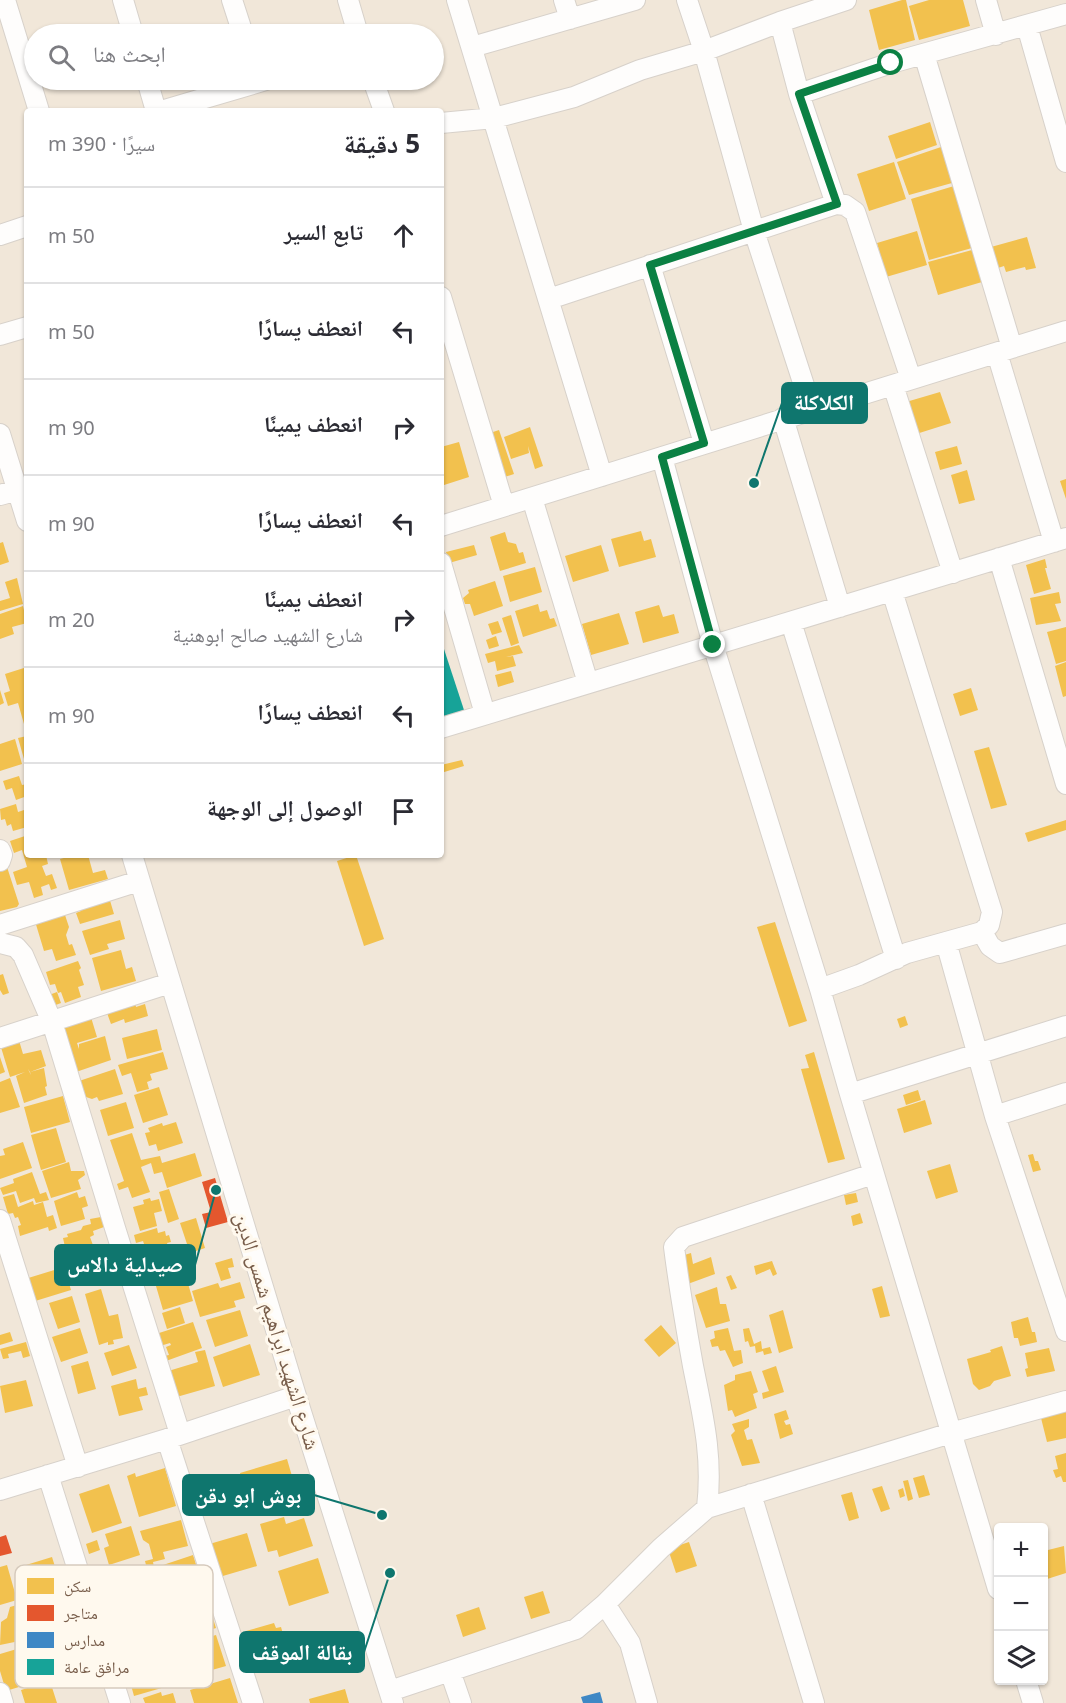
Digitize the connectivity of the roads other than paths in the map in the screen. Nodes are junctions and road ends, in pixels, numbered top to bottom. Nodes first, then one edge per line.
1 (5, 0) edge
2 (123, 0) edge
3 (232, 0) edge
4 (348, 0) edge
5 (458, 0) edge
6 (564, 0) edge
7 (635, 0) edge
8 (687, 0) edge
9 (846, 0) edge
10 (986, 0) edge
11 (1066, 14) edge
12 (570, 19) junction
13 (780, 22) junction
14 (130, 24) edge
15 (240, 24) edge
16 (355, 24) edge
17 (1027, 26) junction
18 (996, 35) junction
19 (472, 46) junction
20 (704, 51) junction
21 (924, 54) junction
22 (24, 62) edge
23 (33, 90) edge
24 (150, 90) edge
25 (228, 90) edge
26 (377, 90) edge
27 (799, 94) junction
28 (38, 108) edge
29 (155, 108) edge
30 (171, 108) edge
31 (383, 108) edge
32 (494, 118) junction
33 (444, 123) edge
34 (1066, 162) edge
35 (837, 204) junction
36 (24, 227) edge
37 (754, 231) junction
38 (0, 235) edge
39 (650, 265) junction
40 (549, 299) junction
41 (444, 307) edge
42 (24, 328) edge
43 (1066, 331) edge
44 (0, 335) edge
45 (1005, 351) junction
46 (902, 382) junction
47 (812, 410) junction
48 (783, 418) junction
49 (0, 434) edge
50 (704, 443) junction
51 (662, 457) junction
52 (602, 476) junction
53 (9, 493) edge
54 (532, 498) junction
55 (504, 506) junction
56 (24, 516) edge
57 (444, 525) edge
58 (1060, 540) edge
59 (999, 558) junction
60 (444, 573) edge
61 (952, 573) junction
62 (892, 591) junction
63 (840, 607) junction
64 (790, 622) junction
65 (713, 645) junction
66 (588, 683) junction
67 (485, 714) junction
68 (444, 727) edge
69 (1066, 784) edge
70 (0, 850) edge
71 (133, 858) edge
72 (0, 861) edge
73 (139, 881) junction
74 (0, 925) edge
75 (982, 932) junction
76 (1066, 934) edge
77 (946, 942) junction
78 (0, 943) edge
79 (896, 959) junction
80 (170, 983) junction
81 (820, 989) junction
82 (52, 1022) junction
83 (1066, 1026) edge
84 (0, 1038) edge
85 (976, 1054) junction
86 (1066, 1093) edge
87 (850, 1094) junction
88 (995, 1116) junction
89 (873, 1174) junction
90 (0, 1220) edge
91 (1066, 1331) edge
92 (296, 1396) junction
93 (1066, 1401) edge
94 (951, 1433) junction
95 (174, 1437) junction
96 (78, 1467) junction
97 (48, 1475) junction
98 (0, 1490) edge
99 (751, 1494) junction
100 (707, 1508) junction
101 (76, 1565) edge
102 (212, 1565) edge
103 (213, 1568) edge
104 (995, 1577) edge
105 (605, 1604) junction
106 (450, 1671) junction
107 (1028, 1685) edge
108 (115, 1688) edge
109 (0, 1694) edge
110 (391, 1697) edge
111 (3, 1703) edge
112 (120, 1703) edge
113 (253, 1703) edge
114 (461, 1703) edge
115 (647, 1703) edge
116 (814, 1703) edge
117 (1033, 1703) edge

1 - 22 street
2 - 14 street
3 - 15 street
4 - 16 street
5 - 19 street
6 - 12 street
7 - 12 street
8 - 20 street
9 - 13 street
10 - 18 street
11 - 17 street
12 - 19 street
13 - 20 street
13 - 27 street
17 - 18 street
17 - 34 street
18 - 21 street
19 - 32 street
20 - 32 street
20 - 37 street
21 - 27 street
21 - 45 street
23 - 28 street
24 - 29 street
25 - 30 street
26 - 31 street
27 - 35 street
32 - 33 street
32 - 40 street
35 - 37 street
35 - 46 street
36 - 38 street
37 - 39 street
37 - 47 street
39 - 40 street
39 - 50 street
40 - 52 street
41 - 55 street
42 - 44 street
43 - 45 street
45 - 46 street
45 - 58 street
46 - 47 street
46 - 61 street
47 - 48 street
48 - 50 street
48 - 63 street
49 - 53 street
50 - 51 street
51 - 52 street
51 - 65 street
52 - 54 street
53 - 56 street
54 - 55 street
54 - 66 street
55 - 57 street
58 - 59 street
59 - 61 street
59 - 69 street
60 - 67 street
61 - 62 street
62 - 63 street
62 - 75 street
63 - 64 street
64 - 65 street
64 - 79 street
65 - 66 street
65 - 81 street
66 - 67 street
67 - 68 street
70 - 72 street
71 - 73 street, شارع الشهيد ابراهيم شمس الدين
73 - 74 street
73 - 80 street, شارع الشهيد ابراهيم شمس الدين
75 - 76 street
75 - 77 street
77 - 79 street
77 - 85 street
78 - 82 street
79 - 81 street
80 - 82 street
80 - 92 street, شارع الشهيد ابراهيم شمس الدين
81 - 87 street
82 - 84 street
82 - 95 street
83 - 85 street
85 - 87 street
85 - 88 street
86 - 88 street
87 - 89 street
88 - 91 street
89 - 94 street
89 - 100 street
90 - 96 street
92 - 95 street
92 - 110 street, شارع الشهيد ابراهيم شمس الدين
93 - 94 street
94 - 99 street
94 - 104 street
95 - 96 street
95 - 102 street
96 - 97 street
97 - 98 street
97 - 101 street
99 - 100 street
99 - 116 street
100 - 105 street
103 - 113 street
105 - 106 street
105 - 115 street
106 - 110 street
106 - 114 street
107 - 117 street
108 - 112 street
109 - 111 street

